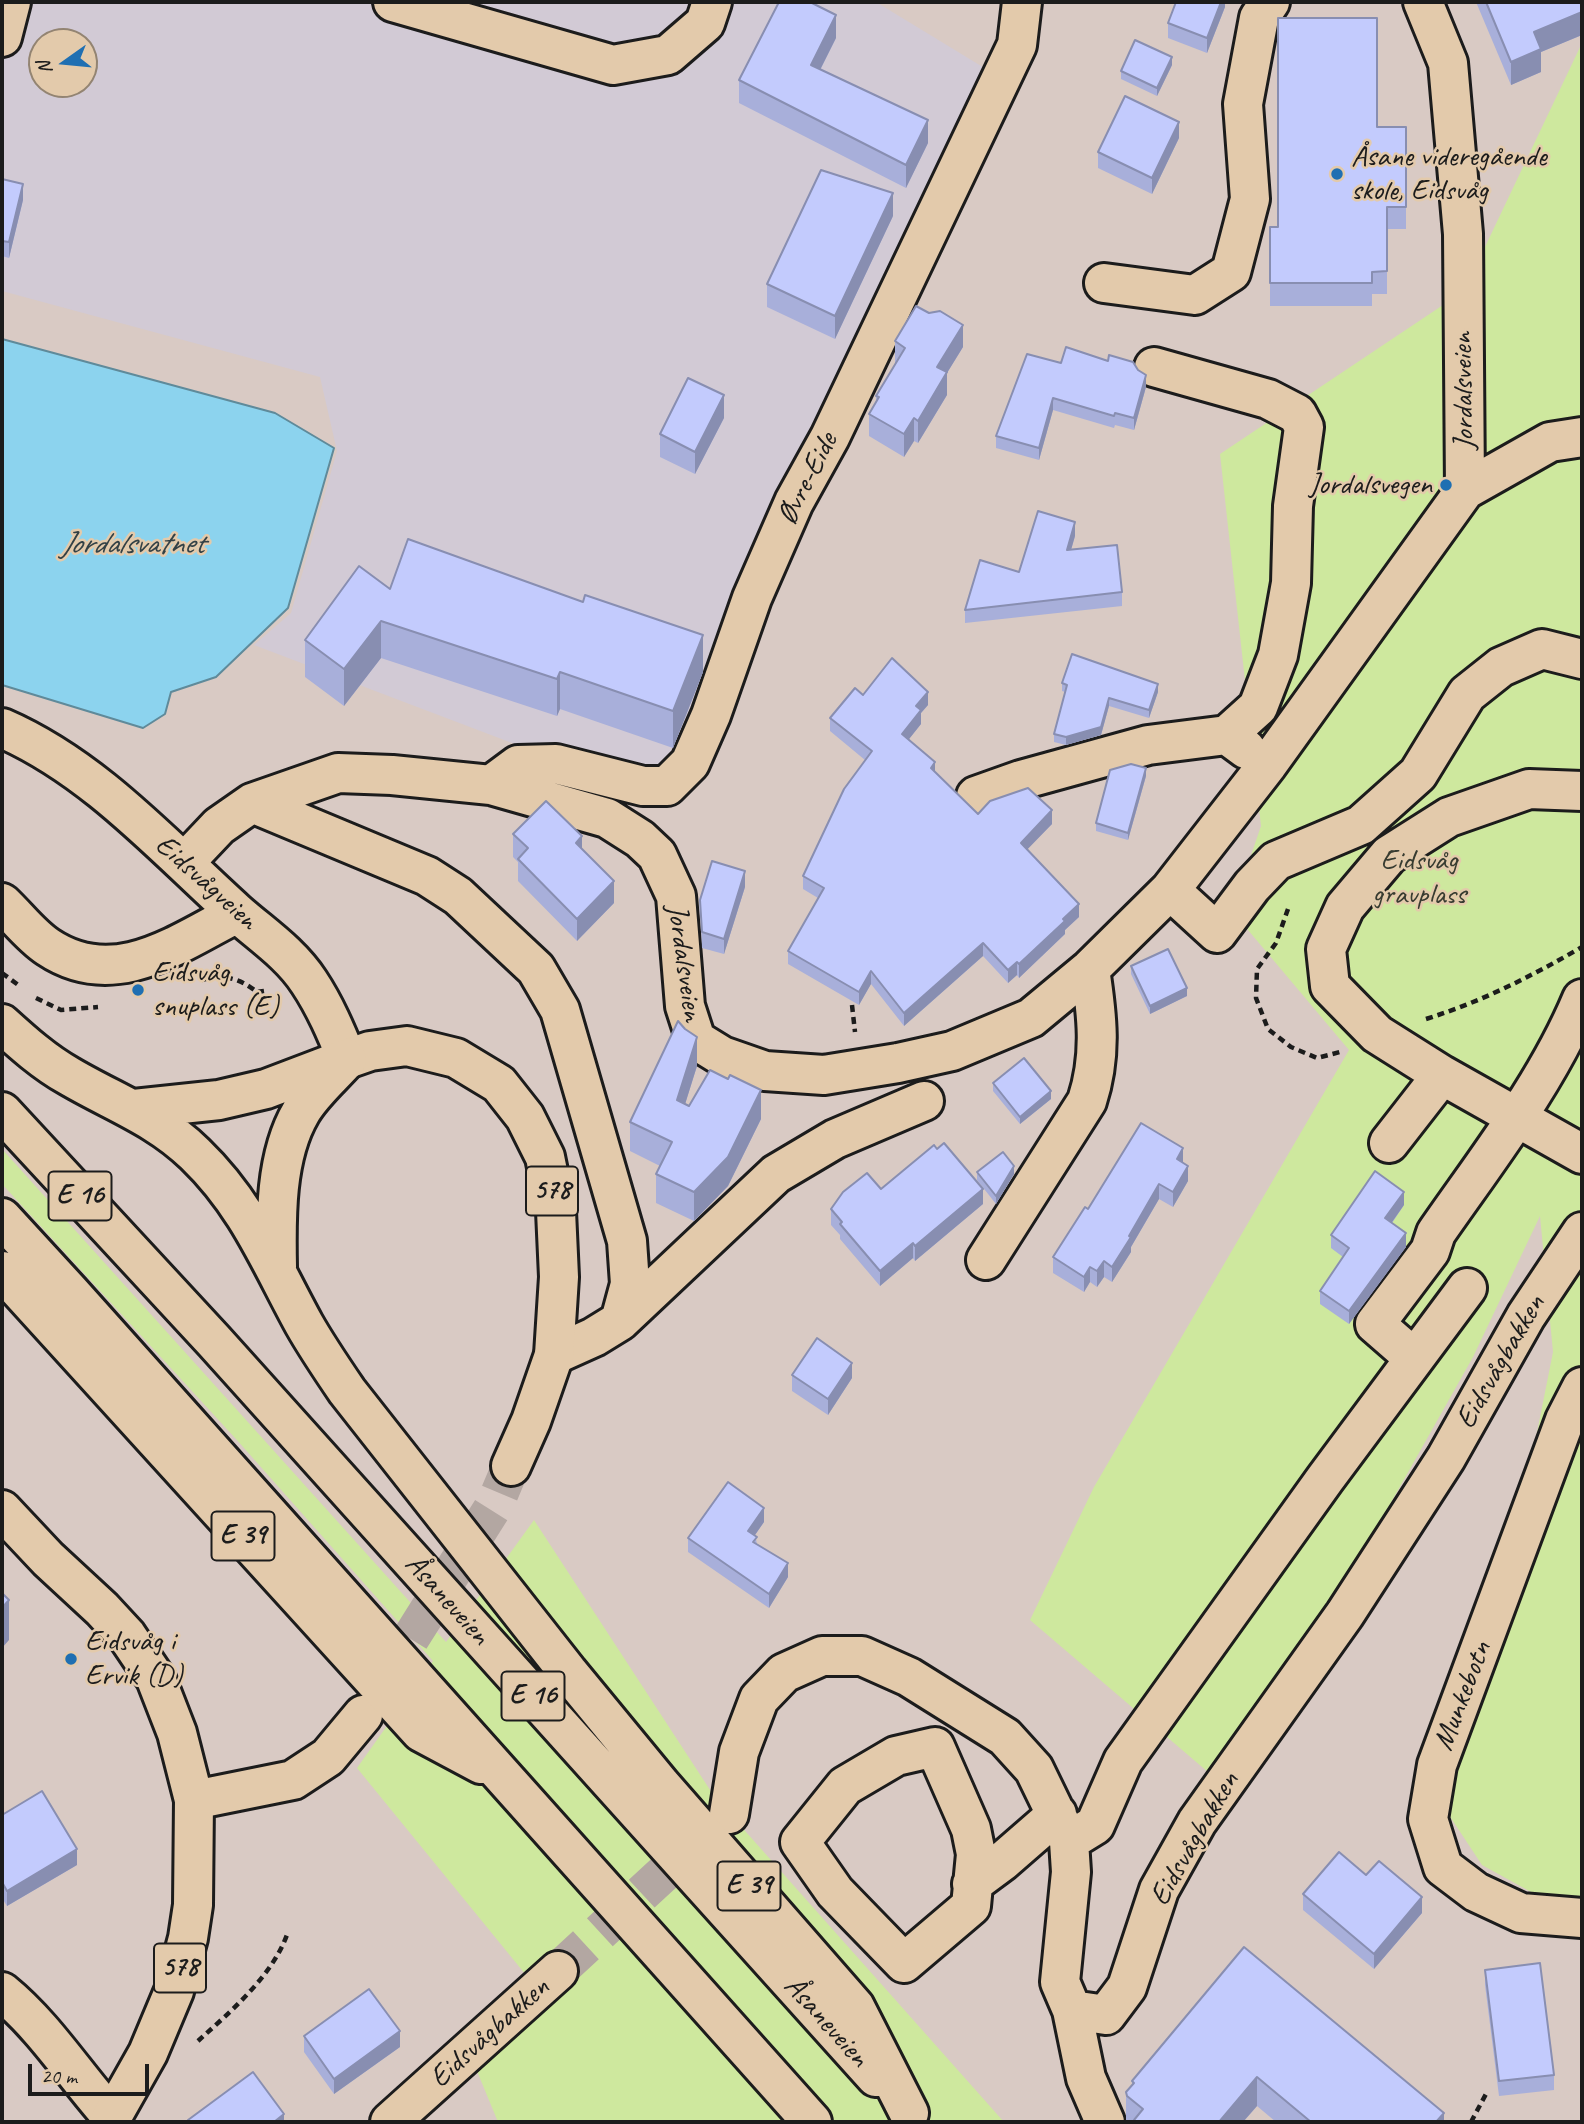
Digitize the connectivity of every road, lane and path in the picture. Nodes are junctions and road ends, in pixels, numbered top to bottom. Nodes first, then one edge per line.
1 (11, 2) edge
2 (393, 2) edge
3 (712, 2) edge
4 (1022, 2) edge
5 (1270, 2) edge
6 (1401, 2) edge
7 (1429, 15) edge
8 (2, 37) edge
9 (1104, 283) dead end
10 (1154, 367) dead end
11 (1582, 437) edge
12 (1465, 490) junction
13 (1582, 659) edge
14 (2, 728) edge
15 (1227, 735) junction
16 (1268, 764) junction
17 (491, 785) junction
18 (1582, 791) edge
19 (976, 796) dead end
20 (252, 803) junction
21 (184, 863) junction
22 (1170, 890) junction
23 (2, 903) edge
24 (237, 913) junction
25 (1582, 947) edge
26 (1090, 969) junction
27 (1582, 999) edge
28 (2, 1024) edge
29 (1377, 1034) junction
30 (347, 1059) junction
31 (1442, 1075) junction
32 (924, 1101) dead end
33 (134, 1110) junction
34 (2, 1112) edge
35 (1516, 1117) junction
36 (1389, 1143) dead end
37 (1582, 1154) edge
38 (2, 1218) edge
39 (1582, 1232) edge
40 (986, 1260) dead end
41 (2, 1271) edge
42 (277, 1271) junction
43 (1467, 1288) dead end
44 (620, 1321) junction
45 (554, 1355) junction
46 (1414, 1358) junction
47 (1582, 1387) edge
48 (511, 1466) tunnel mouth
49 (2, 1510) edge
50 (363, 1715) tunnel mouth
51 (504, 1776) junction
52 (194, 1800) junction
53 (729, 1814) tunnel mouth
54 (1063, 1828) junction
55 (972, 1884) junction
56 (1582, 1918) edge
57 (288, 1932) dead end
58 (558, 1971) tunnel mouth
59 (2, 1992) edge
60 (1072, 2010) junction
61 (193, 2046) dead end
62 (1486, 2094) dead end
63 (913, 2118) edge
64 (110, 2120) edge
65 (390, 2122) edge
66 (812, 2122) edge
67 (1105, 2122) edge
68 (1471, 2122) edge

1 - 8 main road
2 - 3 main road
4 - 17 main road, Øvre-Eide
5 - 9 main road
6 - 7 main road
7 - 12 main road, Jordalsveien
10 - 15 main road
11 - 12 main road
12 - 16 main road, Jordalsveien
13 - 22 main road
14 - 21 main road, Eidsvågveien
15 - 16 main road
15 - 19 main road
16 - 22 main road, Jordalsveien
17 - 20 main road, Jordalsveien
17 - 26 main road, Jordalsveien
18 - 29 main road
20 - 21 main road, Jordalsveien
20 - 44 main road
21 - 24 main road, Eidsvågveien
22 - 26 main road, Jordalsveien
23 - 24 main road
24 - 30 main road, Eidsvågveien
25 - 29 path
26 - 40 main road
27 - 35 main road
28 - 33 main road
29 - 31 main road
30 - 33 main road
30 - 42 main road, E 39
30 - 45 main road, 578
31 - 35 main road
31 - 36 main road
32 - 44 main road
33 - 42 main road
34 - 63 main road, Åsaneveien / E 16
35 - 37 main road
35 - 46 main road
38 - 51 main road, E 16
39 - 60 main road, Eidsvågbakken
41 - 51 main road, E 39
42 - 63 main road, E 39
43 - 46 main road
44 - 45 main road
45 - 48 main road, 578
46 - 54 main road
47 - 56 main road, Munkebotn
49 - 52 main road, 578
50 - 52 main road
51 - 66 main road, E 16
52 - 64 main road, 578
53 - 54 main road
54 - 55 main road
54 - 60 main road
55 - 55 main road
57 - 61 path
58 - 65 main road, Eidsvågbakken
59 - 64 main road
60 - 67 main road
62 - 68 path

